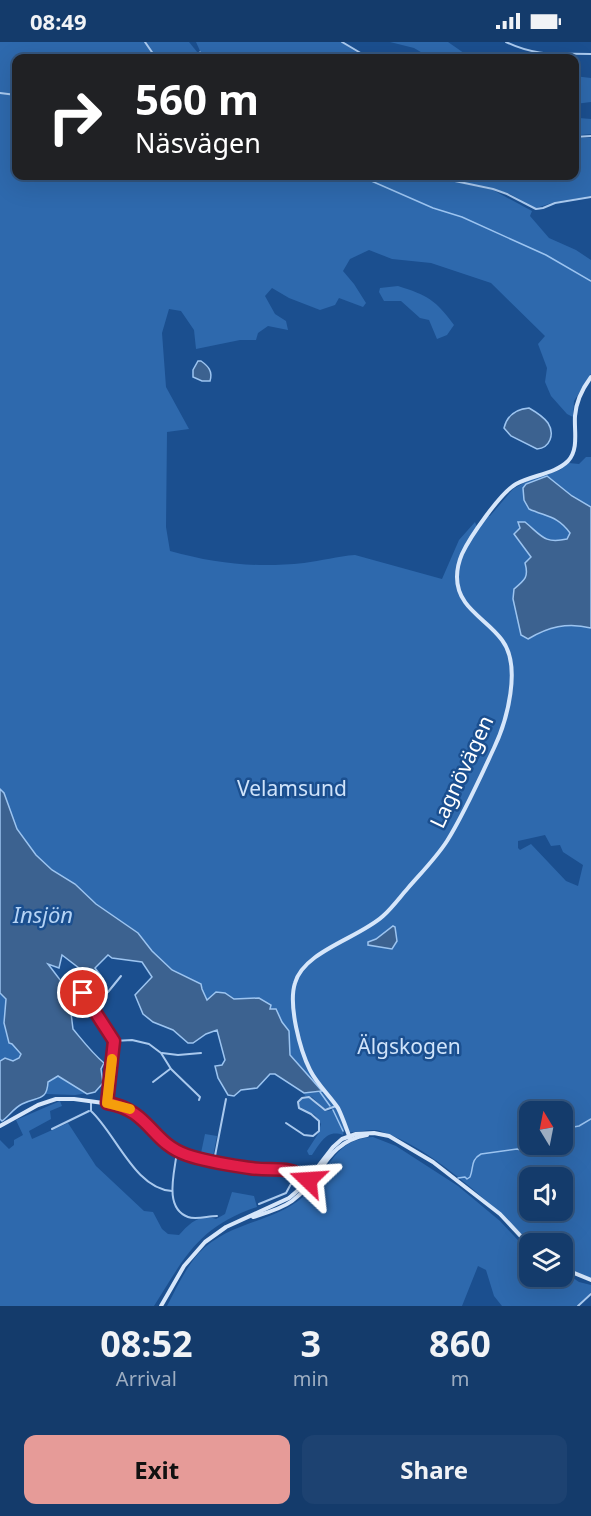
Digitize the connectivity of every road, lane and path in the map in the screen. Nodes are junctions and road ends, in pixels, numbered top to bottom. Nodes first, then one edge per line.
1 (342, 42) edge
2 (506, 42) edge
3 (362, 54) edge
4 (542, 54) edge
5 (450, 180) edge
6 (591, 197) edge
7 (591, 378) edge
8 (121, 976) dead end
9 (75, 982) dead end
10 (91, 1005) junction
11 (114, 1041) junction
12 (161, 1053) junction
13 (201, 1053) dead end
14 (171, 1069) junction
15 (153, 1082) dead end
16 (226, 1099) dead end
17 (199, 1100) dead end
18 (92, 1101) junction
19 (107, 1103) junction
20 (333, 1108) junction
21 (90, 1111) junction
22 (286, 1123) dead end
23 (0, 1126) edge
24 (52, 1129) dead end
25 (350, 1137) junction
26 (177, 1151) junction
27 (214, 1161) junction
28 (292, 1170) junction
29 (309, 1181) junction
30 (172, 1191) junction
31 (260, 1204) dead end
32 (217, 1216) dead end
33 (519, 1234) edge
34 (573, 1273) edge
35 (591, 1280) edge
36 (591, 1294) edge
37 (161, 1306) edge
38 (578, 1306) edge

1 - 3 street
2 - 4 street
5 - 6 street
7 - 20 street, Lagnövägen
8 - 10 street
9 - 10 street
10 - 11 street
11 - 12 street
11 - 19 street
12 - 13 street
12 - 14 street
14 - 15 street
14 - 17 street
16 - 27 street
18 - 19 street
18 - 21 street
18 - 23 street
19 - 26 street
20 - 22 street
20 - 25 street, Lagnövägen
21 - 24 street
21 - 30 street
25 - 29 street
25 - 33 street
26 - 27 street
26 - 30 street
27 - 28 street
28 - 29 street
28 - 31 street
29 - 37 street
30 - 32 street
34 - 35 street
36 - 38 street

